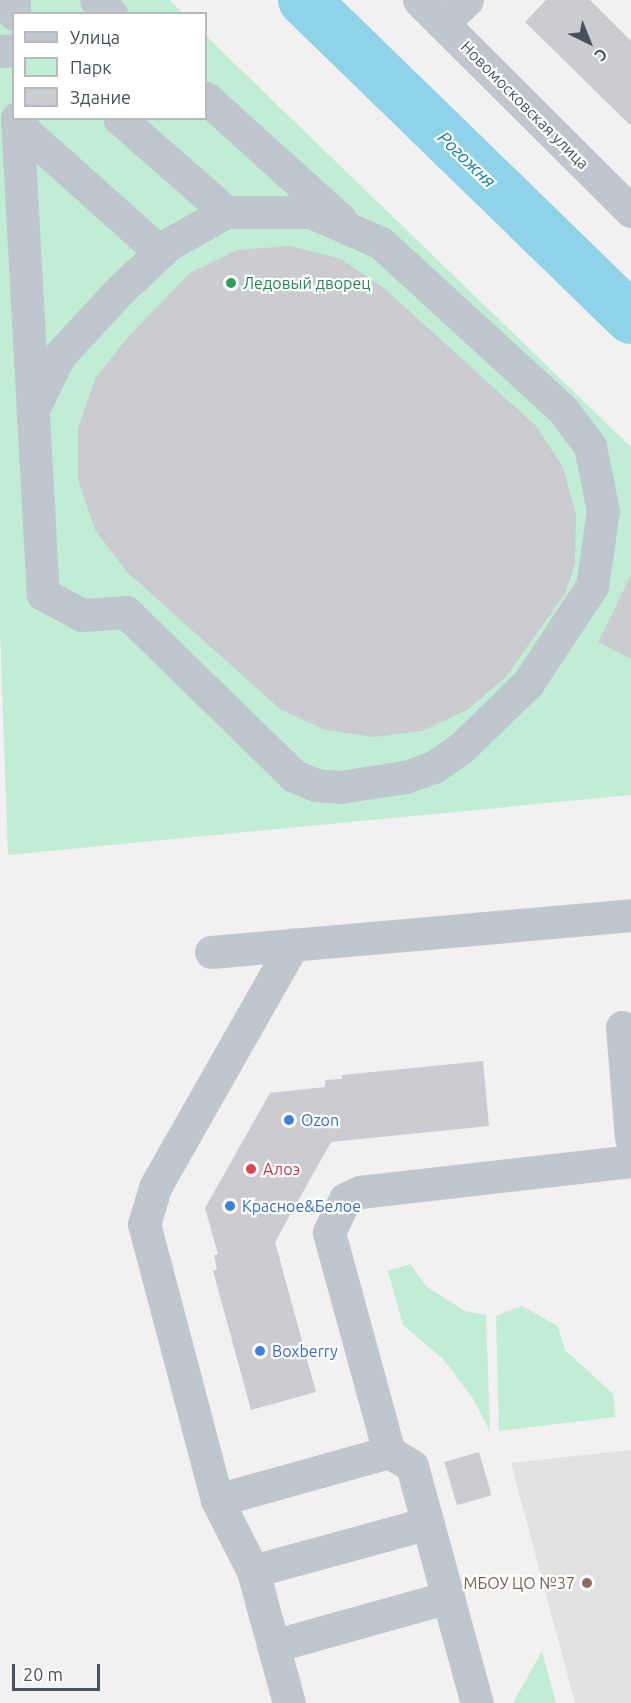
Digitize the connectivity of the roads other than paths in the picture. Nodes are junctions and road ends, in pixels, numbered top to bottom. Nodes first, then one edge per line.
1 (96, 0) edge
2 (418, 0) edge
3 (467, 0) edge
4 (109, 12) edge
5 (442, 23) junction
6 (207, 99) edge
7 (121, 120) edge
8 (18, 122) edge
9 (631, 211) edge
10 (226, 212) junction
11 (346, 225) junction
12 (160, 252) junction
13 (33, 409) junction
14 (631, 915) edge
15 (293, 944) junction
16 (211, 952) dead end
17 (622, 1027) dead end
18 (631, 1138) edge
19 (631, 1161) edge
20 (389, 1452) junction
21 (217, 1500) junction
22 (428, 1523) junction
23 (253, 1571) junction
24 (448, 1597) junction
25 (273, 1646) junction
26 (289, 1703) edge
27 (477, 1703) edge

1 - 4 street
2 - 5 street, Новомосковская улица
3 - 5 street
5 - 9 street, Новомосковская улица
6 - 11 street
7 - 10 street
8 - 12 street
8 - 13 street
10 - 11 street
10 - 12 street
11 - 13 street
12 - 13 street
14 - 15 street
15 - 16 street
15 - 21 street
17 - 18 street
19 - 20 street
20 - 21 street
20 - 22 street
21 - 23 street
22 - 23 street
22 - 24 street
23 - 25 street
24 - 25 street
24 - 27 street
25 - 26 street

